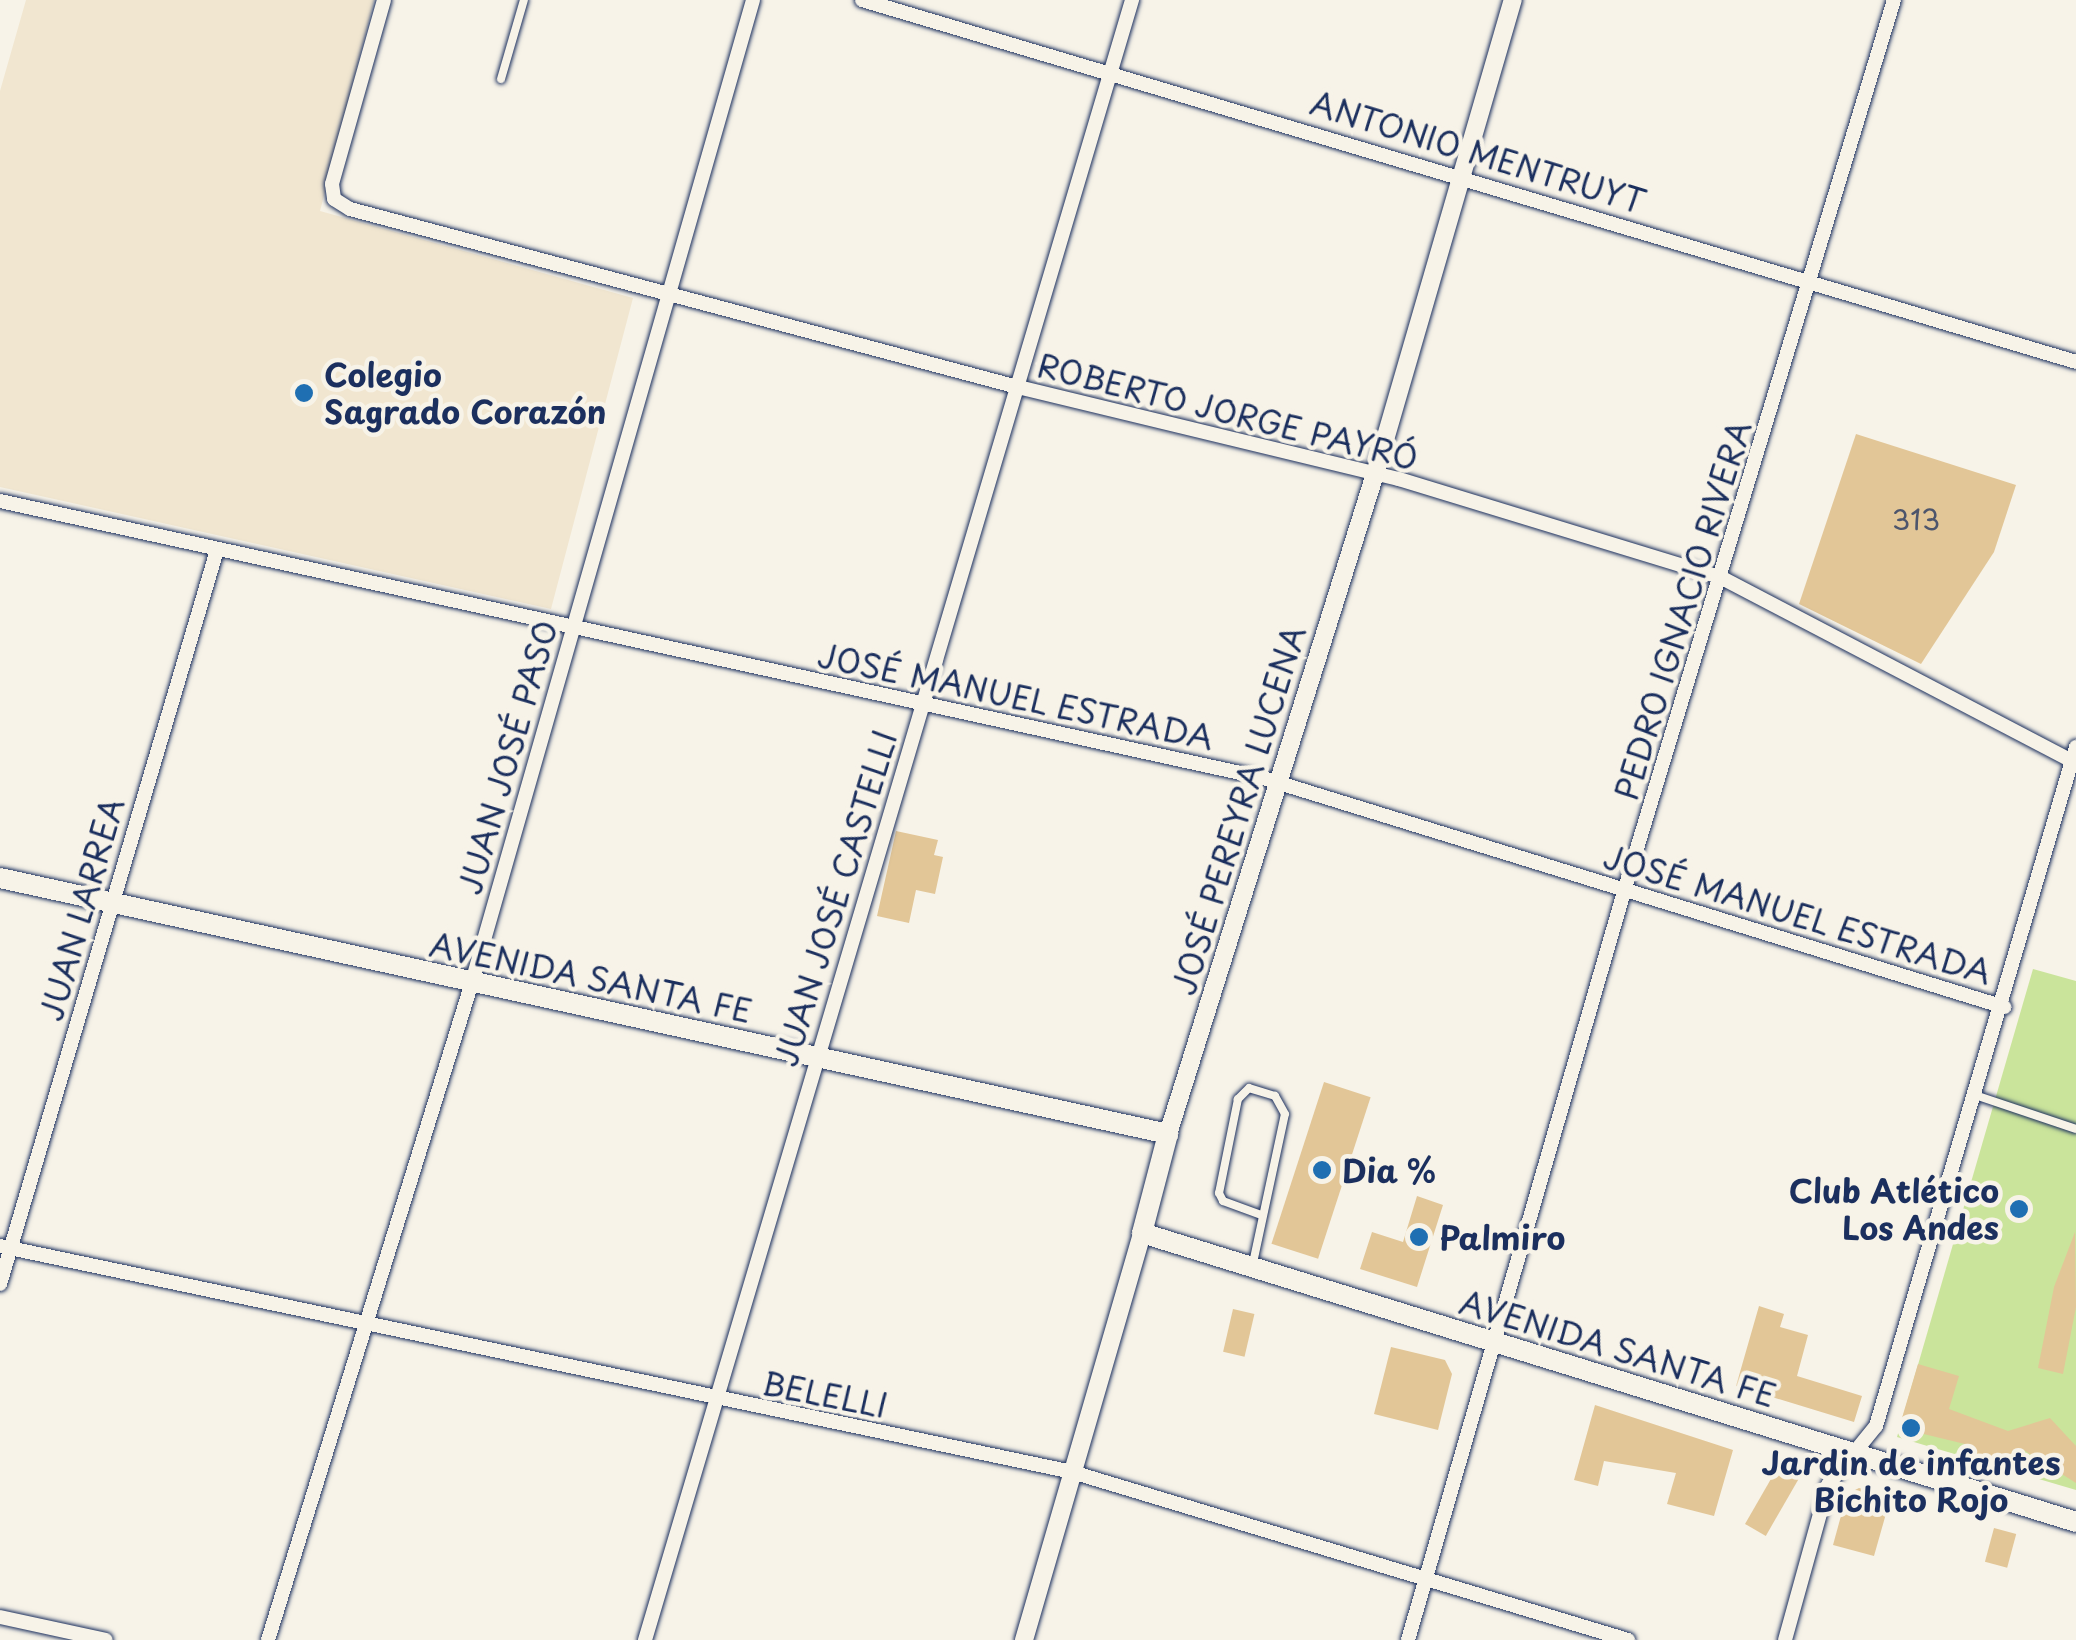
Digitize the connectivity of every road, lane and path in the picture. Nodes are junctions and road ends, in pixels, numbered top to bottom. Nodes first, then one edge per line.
1 (384, 0) edge
2 (524, 0) edge
3 (754, 0) edge
4 (862, 0) edge
5 (1132, 0) edge
6 (1514, 0) edge
7 (1894, 0) edge
8 (1112, 72) junction
9 (502, 79) dead end
10 (1463, 174) junction
11 (1810, 283) junction
12 (669, 292) junction
13 (2076, 362) edge
14 (1014, 386) junction
15 (1375, 474) junction
16 (0, 501) edge
17 (216, 550) junction
18 (1722, 578) junction
19 (573, 628) junction
20 (921, 704) junction
21 (2075, 757) edge
22 (1278, 783) junction
23 (0, 878) edge
24 (1625, 888) junction
25 (111, 903) junction
26 (472, 982) junction
27 (2004, 1006) junction
28 (816, 1057) junction
29 (1978, 1096) junction
30 (2076, 1129) edge
31 (1168, 1134) junction
32 (1261, 1215) junction
33 (1142, 1233) junction
34 (5, 1247) edge
35 (1253, 1267) junction
36 (0, 1284) edge
37 (368, 1327) junction
38 (1494, 1341) junction
39 (716, 1400) junction
40 (1858, 1452) junction
41 (1072, 1472) junction
42 (2076, 1522) edge
43 (1426, 1580) junction
44 (0, 1617) edge
45 (106, 1640) edge
46 (268, 1640) edge
47 (645, 1640) edge
48 (1024, 1640) edge
49 (1408, 1640) edge
50 (1628, 1640) edge
51 (1785, 1640) edge

1 - 12 street, ROBERTO JORGE PAYRÓ
2 - 9 lane
3 - 12 street, JUAN JOSÉ PASO
4 - 8 street, ANTONIO MENTRUYT
5 - 8 street, JUAN JOSÉ CASTELLI
6 - 10 street, JOSÉ PEREYRA LUCENA
7 - 11 street, PEDRO IGNACIO RIVERA
8 - 10 street, ANTONIO MENTRUYT
8 - 14 street, JUAN JOSÉ CASTELLI
10 - 11 street, ANTONIO MENTRUYT
10 - 15 street, JOSÉ PEREYRA LUCENA
11 - 13 street, ANTONIO MENTRUYT
11 - 18 street, PEDRO IGNACIO RIVERA
12 - 14 street, ROBERTO JORGE PAYRÓ
12 - 19 street, JUAN JOSÉ PASO
14 - 15 street, ROBERTO JORGE PAYRÓ
14 - 20 street, JUAN JOSÉ CASTELLI
15 - 18 street, ROBERTO JORGE PAYRÓ
15 - 22 street, JOSÉ PEREYRA LUCENA
16 - 17 street, JOSÉ MANUEL ESTRADA
17 - 19 street, JOSÉ MANUEL ESTRADA
17 - 25 street, JUAN LARREA
18 - 21 street, ROBERTO JORGE PAYRÓ
18 - 24 street, PEDRO IGNACIO RIVERA
19 - 20 street, JOSÉ MANUEL ESTRADA
19 - 26 street, JUAN JOSÉ PASO
20 - 22 street, JOSÉ MANUEL ESTRADA
20 - 28 street, JUAN JOSÉ CASTELLI
21 - 27 street
22 - 24 street, JOSÉ MANUEL ESTRADA
22 - 31 street, JOSÉ PEREYRA LUCENA
23 - 25 main road, AVENIDA SANTA FE
24 - 27 street, JOSÉ MANUEL ESTRADA
24 - 38 street, PEDRO IGNACIO RIVERA
25 - 26 main road, AVENIDA SANTA FE
25 - 34 street, JUAN LARREA
26 - 28 main road, AVENIDA SANTA FE
26 - 37 street, JUAN JOSÉ PASO
27 - 29 street
28 - 31 main road, AVENIDA SANTA FE
28 - 39 street, JUAN JOSÉ CASTELLI
29 - 30 lane
29 - 40 street
31 - 33 main road, JOSÉ PEREYRA LUCENA
32 - 32 lane
32 - 35 lane
33 - 35 main road, AVENIDA SANTA FE
33 - 41 street, JOSÉ PEREYRA LUCENA
34 - 36 street, JUAN LARREA
34 - 37 street, BELELLI
35 - 38 main road, AVENIDA SANTA FE
37 - 39 street, BELELLI
37 - 46 street, JUAN JOSÉ PASO
38 - 40 main road, AVENIDA SANTA FE
38 - 43 street, PEDRO IGNACIO RIVERA
39 - 41 street, BELELLI
39 - 47 street, JUAN JOSÉ CASTELLI
40 - 42 main road, AVENIDA SANTA FE
40 - 51 street
41 - 43 street, BELELLI
41 - 48 street, JOSÉ PEREYRA LUCENA
43 - 49 street, PEDRO IGNACIO RIVERA
43 - 50 street, BELELLI
44 - 45 street

